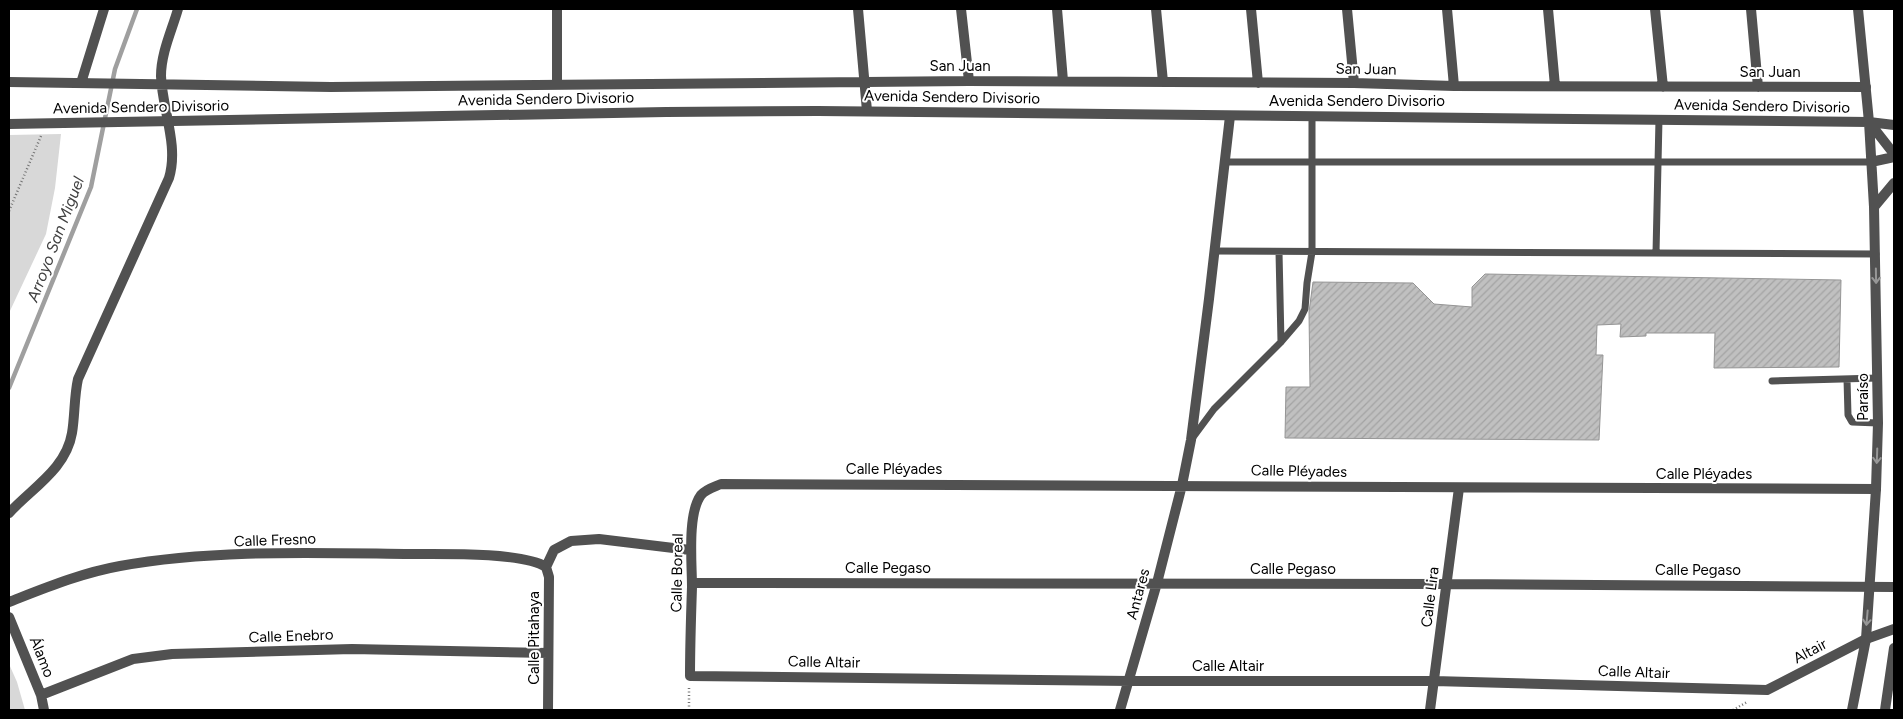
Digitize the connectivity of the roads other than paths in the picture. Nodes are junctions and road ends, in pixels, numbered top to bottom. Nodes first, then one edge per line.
1 (104, 9) edge
2 (178, 9) edge
3 (557, 9) edge
4 (858, 9) edge
5 (961, 9) edge
6 (1056, 9) edge
7 (1156, 9) edge
8 (1251, 9) edge
9 (1347, 9) edge
10 (1447, 9) edge
11 (1548, 9) edge
12 (1655, 9) edge
13 (1751, 9) edge
14 (1858, 9) edge
15 (864, 81) junction
16 (969, 81) junction
17 (1063, 81) junction
18 (9, 82) edge
19 (1163, 82) junction
20 (84, 83) junction
21 (158, 83) junction
22 (1258, 83) junction
23 (1354, 83) junction
24 (557, 84) junction
25 (1454, 86) junction
26 (1555, 86) junction
27 (1663, 86) junction
28 (1758, 87) junction
29 (1866, 87) junction
30 (867, 111) junction
31 (1230, 116) junction
32 (1312, 116) junction
33 (1659, 119) junction
34 (167, 122) junction
35 (1869, 122) junction
36 (9, 124) edge
37 (1894, 125) edge
38 (1894, 155) edge
39 (1224, 162) junction
40 (1312, 162) junction
41 (1658, 162) junction
42 (1871, 162) junction
43 (1894, 183) edge
44 (1874, 207) junction
45 (1214, 251) junction
46 (1279, 252) junction
47 (1312, 252) junction
48 (1656, 253) junction
49 (1876, 254) junction
50 (1281, 342) junction
51 (1846, 378) junction
52 (1878, 378) junction
53 (1772, 381) dead end
54 (1878, 423) junction
55 (1191, 440) junction
56 (721, 484) joint
57 (1182, 485) junction
58 (1459, 488) junction
59 (1876, 490) junction
60 (9, 513) edge
61 (690, 550) junction
62 (546, 567) junction
63 (692, 584) junction
64 (1157, 584) junction
65 (1447, 584) junction
66 (1870, 586) junction
67 (1894, 587) edge
68 (9, 602) edge
69 (9, 617) edge
70 (1894, 629) edge
71 (1866, 639) junction
72 (1894, 648) edge
73 (548, 653) junction
74 (690, 676) joint
75 (1130, 681) junction
76 (1434, 681) junction
77 (1767, 690) joint
78 (41, 695) junction
79 (44, 710) edge
80 (548, 710) edge
81 (1120, 710) edge
82 (1430, 710) edge
83 (1852, 710) edge
84 (1885, 710) edge

1 - 20 street
2 - 21 street
3 - 24 street
4 - 15 street
5 - 16 street
6 - 17 street
7 - 19 street
8 - 22 street
9 - 23 street
10 - 25 street
11 - 26 street
12 - 27 street
13 - 28 street
14 - 29 street, Paraíso
15 - 16 street, San Juan
15 - 24 street, Avenida Sendero Divisorio
15 - 30 street
16 - 17 street, San Juan
17 - 19 street, San Juan
18 - 20 street, Avenida Sendero Divisorio
19 - 22 street, San Juan
20 - 21 street, Avenida Sendero Divisorio
21 - 24 street, Avenida Sendero Divisorio
21 - 34 street
22 - 23 street, San Juan
23 - 25 street, San Juan
25 - 26 street, San Juan
26 - 27 street, San Juan
27 - 28 street, San Juan
28 - 29 street, San Juan
29 - 35 street, Paraíso
30 - 31 street, Avenida Sendero Divisorio
30 - 34 street, Avenida Sendero Divisorio
31 - 32 street, Avenida Sendero Divisorio
31 - 39 street, Antares
32 - 33 street, Avenida Sendero Divisorio
32 - 40 lane
33 - 35 street, Avenida Sendero Divisorio
33 - 41 lane
34 - 36 street, Avenida Sendero Divisorio
34 - 60 street
35 - 37 street, Avenida Sendero Divisorio
35 - 38 street
35 - 42 street, Paraíso
38 - 42 street
39 - 40 lane
39 - 45 street, Antares
40 - 41 lane
40 - 47 lane
41 - 42 lane
41 - 48 lane
42 - 44 street, Paraíso
43 - 44 street
44 - 49 street, Paraíso
45 - 46 lane
45 - 55 street, Antares
46 - 47 lane
46 - 50 lane
47 - 48 lane
47 - 50 lane
48 - 49 lane
49 -> 52 street, Paraíso
50 - 55 lane
51 - 52 lane
51 - 53 lane
51 - 54 lane
52 - 54 street, Paraíso
54 -> 59 street, Paraíso
55 - 57 street, Antares
56 - 57 street, Calle Pléyades
56 - 61 street, Calle Boreal
57 - 58 street, Calle Pléyades
57 - 64 street, Antares
58 - 59 street, Calle Pléyades
58 - 65 street, Calle Lira
59 - 66 street, Paraíso
61 - 62 street
61 - 63 street, Calle Boreal
62 - 68 street, Calle Fresno
62 - 73 street, Calle Pitahaya
63 - 64 street, Calle Pegaso
63 - 74 street, Calle Boreal
64 - 65 street, Calle Pegaso
64 - 75 street, Antares
65 - 66 street, Calle Pegaso
65 - 76 street, Calle Lira
66 - 67 street, Calle Pegaso
66 -> 71 street, Paraíso
69 - 78 street, Álamo
70 - 71 street, Altair
71 - 77 street, Altair
71 - 83 street, Paraíso
72 - 84 street
73 - 78 street, Calle Enebro
73 - 80 street, Calle Pitahaya
74 - 75 street, Calle Altair
75 - 76 street, Calle Altair
75 - 81 street, Antares
76 - 77 street, Calle Altair
76 - 82 street, Calle Lira
78 - 79 street, Álamo

